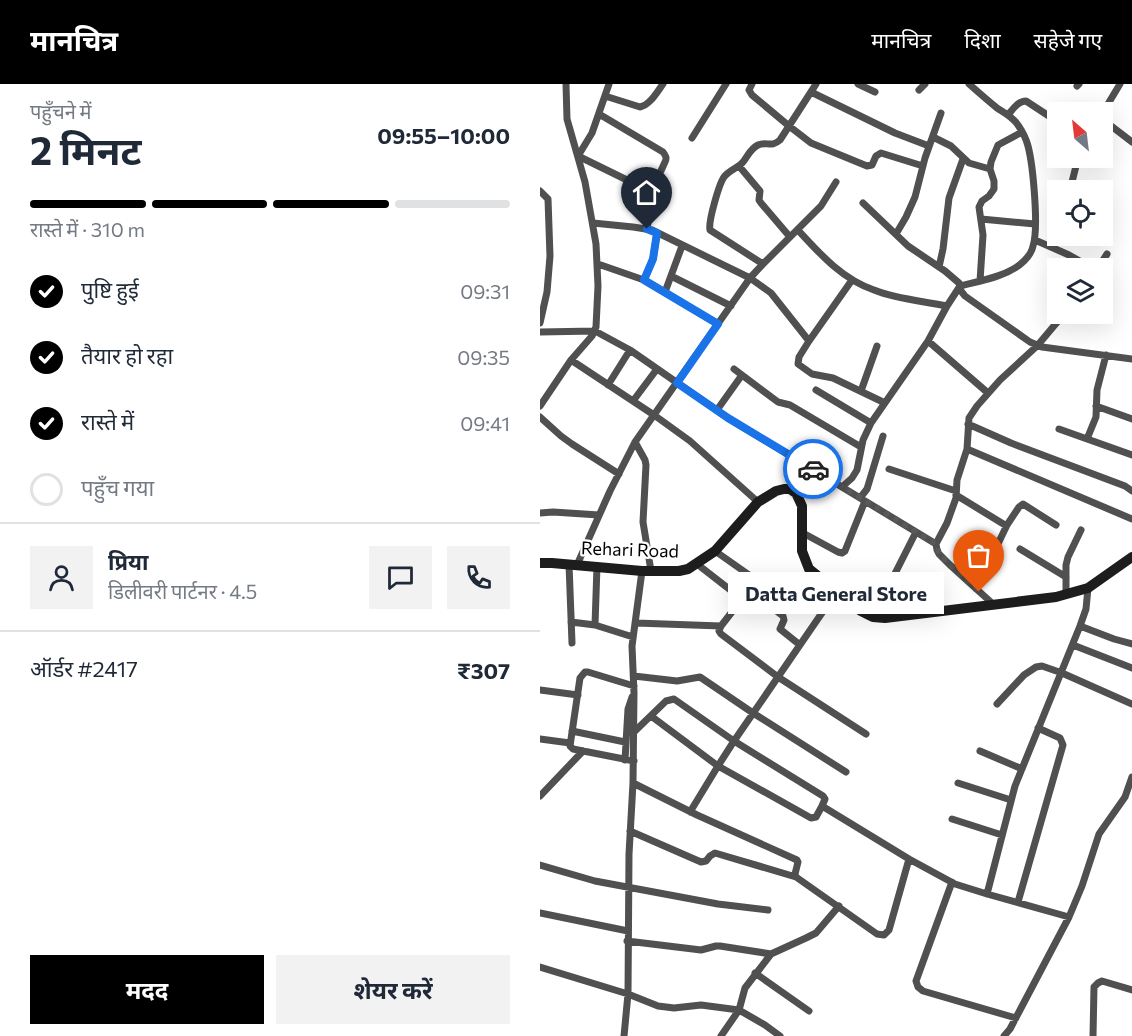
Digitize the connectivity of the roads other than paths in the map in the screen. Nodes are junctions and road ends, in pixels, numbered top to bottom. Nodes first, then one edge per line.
1 (566, 84) edge
2 (609, 84) edge
3 (663, 84) edge
4 (726, 84) edge
5 (752, 84) edge
6 (816, 84) edge
7 (858, 84) edge
8 (969, 84) edge
9 (1120, 84) edge
10 (811, 92) junction
11 (875, 92) dead end
12 (605, 96) junction
13 (1110, 102) edge
14 (941, 113) dead end
15 (598, 114) junction
16 (1008, 115) junction
17 (1047, 115) edge
18 (789, 126) junction
19 (1113, 126) edge
20 (1022, 132) junction
21 (933, 137) junction
22 (692, 138) dead end
23 (1132, 142) edge
24 (929, 146) junction
25 (578, 156) junction
26 (963, 159) junction
27 (739, 166) junction
28 (922, 166) junction
29 (990, 169) junction
30 (627, 180) dead end
31 (836, 182) dead end
32 (540, 191) edge
33 (863, 203) dead end
34 (981, 219) junction
35 (593, 223) junction
36 (1035, 224) junction
37 (647, 229) junction
38 (798, 230) junction
39 (657, 233) junction
40 (896, 234) junction
41 (790, 237) junction
42 (1035, 240) junction
43 (682, 246) junction
44 (1107, 254) dead end
45 (1074, 258) edge
46 (1104, 258) edge
47 (598, 264) junction
48 (763, 264) junction
49 (939, 267) junction
50 (671, 276) junction
51 (750, 278) junction
52 (644, 280) junction
53 (852, 280) junction
54 (981, 280) junction
55 (960, 286) junction
56 (665, 292) junction
57 (730, 306) junction
58 (946, 306) junction
59 (540, 323) edge
60 (718, 324) junction
61 (1056, 324) edge
62 (595, 331) junction
63 (540, 332) edge
64 (808, 341) junction
65 (928, 341) junction
66 (878, 346) dead end
67 (1037, 346) junction
68 (630, 350) junction
69 (1106, 356) junction
70 (1132, 359) edge
71 (571, 360) junction
72 (657, 369) junction
73 (734, 369) dead end
74 (742, 375) junction
75 (677, 383) junction
76 (608, 386) junction
77 (816, 390) dead end
78 (861, 391) junction
79 (987, 393) junction
80 (633, 401) junction
81 (885, 403) junction
82 (540, 406) edge
83 (1096, 406) junction
84 (717, 410) junction
85 (654, 415) junction
86 (540, 417) edge
87 (1132, 419) edge
88 (871, 423) junction
89 (968, 424) junction
90 (1059, 429) dead end
91 (883, 436) dead end
92 (1087, 439) junction
93 (635, 442) junction
94 (861, 447) junction
95 (967, 449) junction
96 (1132, 455) edge
97 (889, 469) dead end
98 (619, 474) junction
99 (842, 486) junction
100 (1132, 491) edge
101 (956, 493) junction
102 (863, 499) junction
103 (758, 502) junction
104 (540, 513) edge
105 (599, 515) junction
106 (1132, 519) edge
107 (1007, 525) junction
108 (1056, 525) dead end
109 (1081, 530) dead end
110 (916, 532) junction
111 (803, 533) junction
112 (970, 541) dead end
113 (936, 544) junction
114 (1020, 549) dead end
115 (715, 551) junction
116 (1132, 556) edge
117 (540, 563) edge
118 (573, 564) junction
119 (697, 564) junction
120 (597, 566) junction
121 (647, 571) junction
122 (1066, 577) junction
123 (1088, 588) junction
124 (750, 590) junction
125 (837, 591) junction
126 (1066, 594) junction
127 (742, 599) junction
128 (993, 604) junction
129 (873, 616) junction
130 (571, 622) junction
131 (636, 623) junction
132 (596, 625) junction
133 (721, 626) junction
134 (1080, 626) junction
135 (633, 637) junction
136 (572, 643) dead end
137 (1132, 644) edge
138 (800, 645) junction
139 (1073, 645) junction
140 (1132, 668) edge
141 (1062, 673) junction
142 (633, 676) junction
143 (778, 677) junction
144 (540, 690) edge
145 (634, 690) junction
146 (578, 694) junction
147 (997, 704) dead end
148 (1132, 704) edge
149 (753, 713) junction
150 (651, 716) junction
151 (1038, 729) junction
152 (572, 731) junction
153 (634, 732) junction
154 (866, 734) dead end
155 (540, 739) edge
156 (734, 741) junction
157 (625, 742) junction
158 (570, 743) junction
159 (583, 751) junction
160 (980, 751) dead end
161 (625, 760) junction
162 (634, 762) junction
163 (718, 766) junction
164 (1022, 769) junction
165 (846, 772) dead end
166 (1132, 777) edge
167 (633, 783) junction
168 (958, 783) dead end
169 (543, 788) edge
170 (540, 796) edge
171 (1011, 800) junction
172 (822, 806) junction
173 (690, 812) junction
174 (952, 819) dead end
175 (630, 831) junction
176 (1002, 835) junction
177 (909, 859) junction
178 (540, 865) edge
179 (795, 877) junction
180 (952, 882) junction
181 (629, 886) junction
182 (987, 894) junction
183 (1018, 902) junction
184 (839, 906) junction
185 (768, 910) dead end
186 (540, 913) edge
187 (1069, 917) junction
188 (628, 931) junction
189 (627, 941) junction
190 (771, 954) junction
191 (540, 967) edge
192 (755, 973) junction
193 (1132, 990) edge
194 (628, 994) junction
195 (739, 1010) junction
196 (809, 1011) dead end
197 (1016, 1018) junction
198 (626, 1036) edge
199 (721, 1036) edge
200 (780, 1036) edge
201 (1004, 1036) edge
202 (1093, 1036) edge

1 - 25 street
2 - 12 street
3 - 12 street
4 - 22 street
5 - 18 street
6 - 10 street
7 - 11 street
8 - 16 street
9 - 13 street
10 - 18 street
10 - 24 street
12 - 15 street
14 - 21 street
15 - 25 street
15 - 37 street
16 - 17 street
16 - 20 street
18 - 27 street
18 - 28 street
19 - 23 street
20 - 29 street
20 - 36 street
21 - 24 street
21 - 26 street
24 - 28 street
25 - 30 street
25 - 35 street
26 - 29 street
26 - 49 street
27 - 41 street
27 - 48 street
28 - 40 street
29 - 34 street
31 - 38 street
32 - 59 street
33 - 40 street
34 - 36 street
34 - 54 street
35 - 37 street
35 - 47 street
36 - 42 street
37 - 39 street
38 - 41 street
38 - 53 street
39 - 43 street
39 - 52 street
40 - 49 street
41 - 48 street
42 - 45 street
42 - 54 street
43 - 50 street
43 - 51 street
44 - 46 street
47 - 52 street
47 - 62 street
48 - 51 street
49 - 55 street
50 - 56 street
50 - 57 street
51 - 57 street
51 - 64 street
52 - 56 street
53 - 58 street
53 - 64 street
54 - 55 street
55 - 58 street
55 - 67 street
56 - 60 street
57 - 60 street
58 - 65 street
60 - 75 street
61 - 67 street
62 - 63 street
62 - 68 street
62 - 71 street
64 - 78 street
65 - 79 street
65 - 81 street
66 - 78 street
67 - 69 street
67 - 79 street
68 - 72 street
68 - 76 street
69 - 70 street
69 - 83 street
71 - 76 street
71 - 82 street
72 - 75 street
72 - 80 street
73 - 74 street
74 - 84 street
74 - 94 street
75 - 84 street
75 - 85 street
76 - 80 street
77 - 88 street
78 - 81 street
79 - 89 street
80 - 85 street
81 - 88 street
83 - 87 street
83 - 92 street
84 - 99 street
85 - 93 street
85 - 103 street
86 - 98 street
88 - 94 street
89 - 95 street
89 - 100 street
90 - 92 street
91 - 102 street
92 - 96 street
93 - 98 street
93 - 121 street
94 - 99 street
95 - 101 street
95 - 106 street
97 - 101 street
98 - 105 street
99 - 102 street
101 - 107 street
101 - 113 street
102 - 110 street
102 - 111 street
103 - 111 main road, Rehari Road
103 - 115 main road, Rehari Road
104 - 105 street
105 - 118 street
107 - 108 street
107 - 112 street
109 - 122 street
110 - 113 street
110 - 129 street
111 - 125 main road, Rehari Road
113 - 128 street
114 - 122 street
115 - 119 main road, Rehari Road
115 - 124 street
116 - 123 main road
117 - 118 main road, Rehari Road
118 - 120 main road, Rehari Road
118 - 130 street
119 - 121 main road, Rehari Road
119 - 127 street
120 - 121 main road, Rehari Road
120 - 132 street
121 - 131 street
122 - 126 street
123 - 126 main road
123 - 134 street
124 - 127 street
124 - 138 street
125 - 129 main road, Rehari Road
125 - 138 street
126 - 128 main road
127 - 133 street
128 - 129 main road
130 - 132 street
130 - 136 street
131 - 133 street
131 - 135 street
132 - 135 street
133 - 143 street
134 - 137 street
134 - 139 street
135 - 142 street
138 - 143 street
139 - 140 street
139 - 141 street
141 - 147 street
141 - 148 street
141 - 151 street
142 - 145 street
142 - 149 street
143 - 149 street
143 - 154 street
144 - 146 street
145 - 146 street
145 - 153 street
145 - 157 street
146 - 152 street
149 - 156 street
149 - 165 street
150 - 153 street
150 - 156 street
150 - 163 street
151 - 164 street
151 - 183 street
152 - 157 street
152 - 158 street
153 - 162 street
155 - 158 street
156 - 163 street
156 - 172 street
157 - 161 street
158 - 159 street
159 - 161 street
159 - 169 street
160 - 164 street
161 - 162 street
162 - 167 street
163 - 172 street
163 - 173 street
164 - 171 street
166 - 187 street
167 - 173 street
167 - 175 street
168 - 171 street
169 - 170 street
171 - 176 street
172 - 177 street
173 - 179 street
174 - 176 street
175 - 179 street
175 - 181 street
176 - 182 street
177 - 180 street
177 - 184 street
178 - 181 street
179 - 184 street
180 - 182 street
180 - 197 street
181 - 185 street
181 - 188 street
182 - 183 street
183 - 187 street
184 - 190 street
186 - 188 street
187 - 197 street
188 - 189 street
189 - 190 street
189 - 194 street
190 - 192 street
191 - 194 street
192 - 195 street
192 - 196 street
193 - 202 street
194 - 195 street
194 - 198 street
195 - 199 street
195 - 200 street
197 - 201 street

